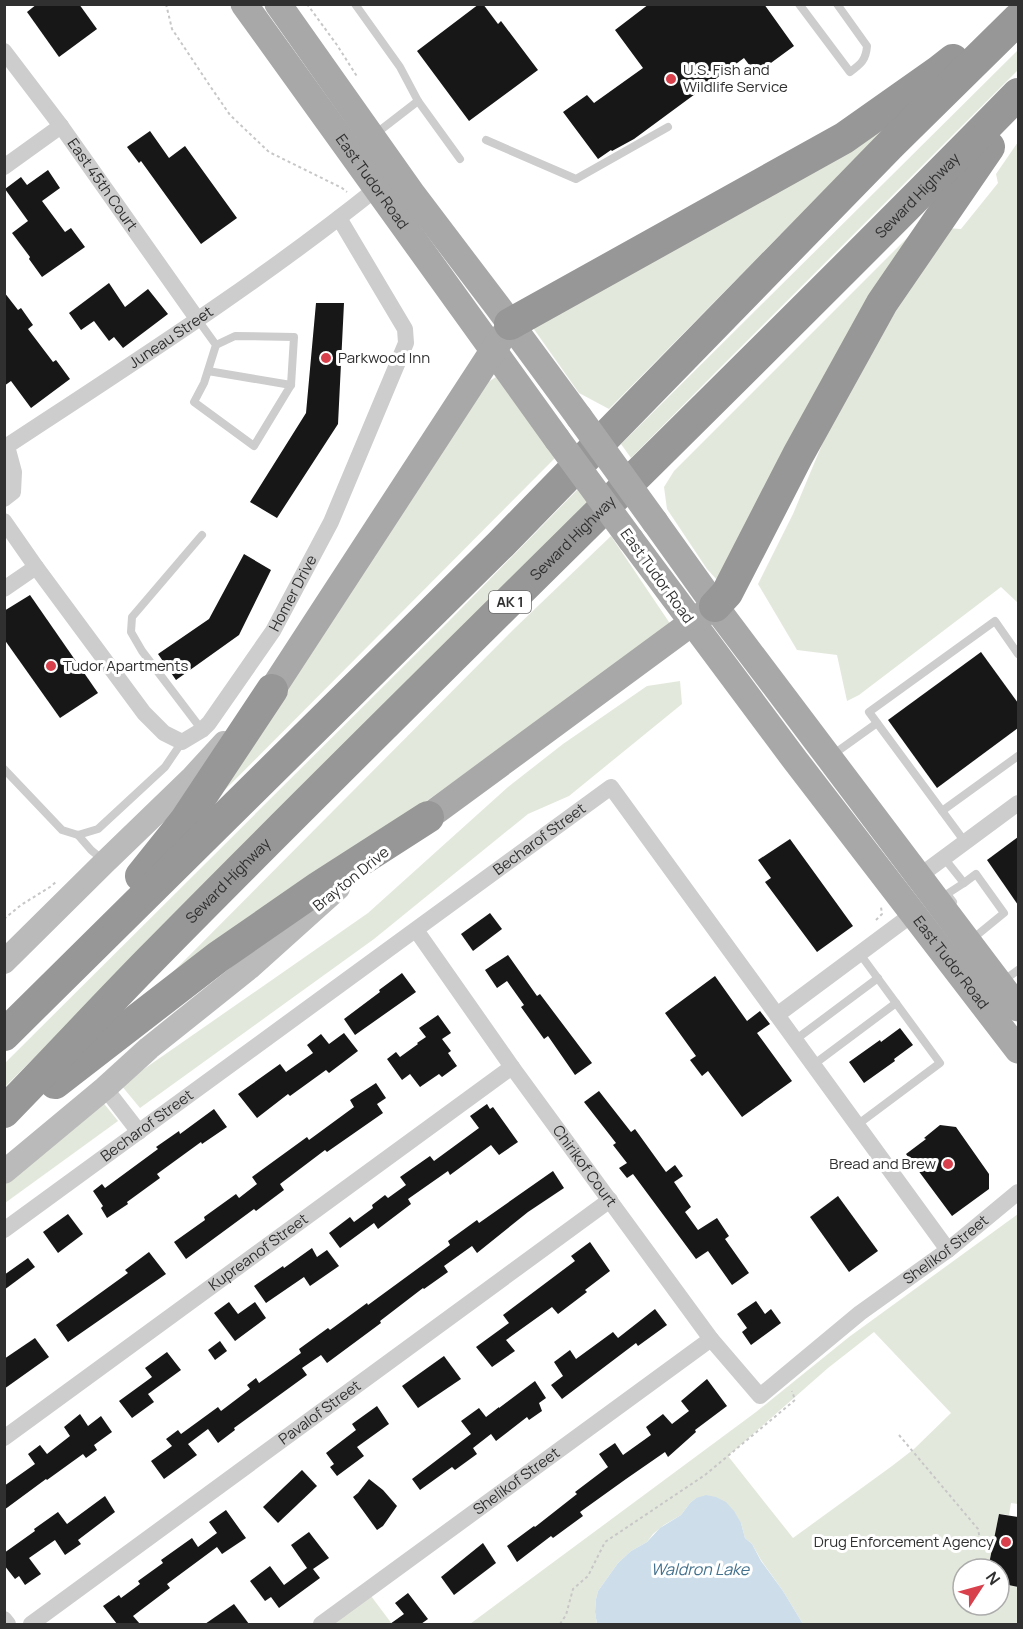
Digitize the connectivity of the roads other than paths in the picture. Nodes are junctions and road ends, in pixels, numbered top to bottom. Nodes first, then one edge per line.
1 (244, 4) edge
2 (278, 4) edge
3 (355, 4) edge
4 (799, 4) edge
5 (837, 4) edge
6 (1017, 4) edge
7 (1018, 19) edge
8 (4, 51) edge
9 (1018, 94) edge
10 (418, 101) junction
11 (1018, 111) edge
12 (61, 126) junction
13 (669, 127) dead end
14 (372, 137) junction
15 (486, 140) dead end
16 (460, 159) dead end
17 (4, 167) edge
18 (368, 195) junction
19 (339, 218) junction
20 (198, 320) junction
21 (510, 324) junction
22 (216, 345) junction
23 (493, 352) junction
24 (208, 371) junction
25 (291, 386) junction
26 (5, 445) edge
27 (4, 499) edge
28 (4, 521) edge
29 (202, 535) dead end
30 (36, 567) junction
31 (4, 590) edge
32 (703, 614) junction
33 (1018, 654) edge
34 (272, 690) junction
35 (877, 723) junction
36 (202, 730) junction
37 (182, 742) junction
38 (1018, 756) edge
39 (829, 758) junction
40 (4, 769) edge
41 (1018, 803) edge
42 (942, 811) junction
43 (428, 817) junction
44 (78, 835) junction
45 (965, 842) junction
46 (944, 858) junction
47 (105, 862) junction
48 (918, 877) junction
49 (964, 883) junction
50 (960, 910) dead end
51 (914, 913) junction
52 (417, 930) junction
53 (973, 935) junction
54 (860, 954) junction
55 (5, 961) edge
56 (1009, 977) edge
57 (878, 978) junction
58 (56, 983) junction
59 (896, 1003) junction
60 (1018, 1008) edge
61 (777, 1015) junction
62 (4, 1035) edge
63 (795, 1040) junction
64 (1018, 1050) edge
65 (813, 1065) junction
66 (512, 1067) junction
67 (105, 1088) junction
68 (4, 1112) edge
69 (4, 1122) edge
70 (857, 1125) junction
71 (139, 1132) junction
72 (4, 1172) edge
73 (1018, 1192) edge
74 (610, 1200) junction
75 (4, 1230) edge
76 (948, 1250) junction
77 (711, 1339) junction
78 (760, 1396) joint
79 (4, 1438) edge
80 (4, 1619) edge
81 (8, 1624) edge
82 (31, 1624) edge
83 (321, 1624) edge

1 - 18 main road, East Tudor Road
2 - 14 main road, East Tudor Road
3 - 10 lane
4 - 5 lane
6 - 21 highway
7 - 58 highway
8 - 12 street, East 45th Court
9 - 68 highway, Seward Highway / AK 1
10 - 14 lane
10 - 16 lane
11 - 32 highway
12 - 17 street
12 - 20 street, East 45th Court
13 - 15 lane
14 - 21 main road, East Tudor Road
18 - 19 street, Juneau Street
18 - 23 main road, East Tudor Road
19 - 20 street, Juneau Street
19 - 36 street, Homer Drive
20 - 22 lane
20 - 26 street, Juneau Street
21 - 23 main road
21 - 32 main road, East Tudor Road, bridge
22 - 24 lane
22 - 25 lane
23 - 32 main road, East Tudor Road, bridge
23 - 34 main road
24 - 25 lane
24 - 25 lane
26 - 27 street, Juneau Street
28 - 30 street
29 - 36 lane
30 - 31 street
30 - 37 street
32 - 39 main road, East Tudor Road
32 - 43 main road, Brayton Drive
32 - 51 main road, East Tudor Road
33 - 35 lane
34 - 47 main road
34 - 58 highway
35 - 39 lane
35 - 42 lane
36 - 37 street, Homer Drive
37 - 44 lane
38 - 42 lane
39 - 48 main road, East Tudor Road
40 - 44 lane
41 - 45 street
42 - 45 lane
43 - 67 main road, Brayton Drive
43 - 69 highway
44 - 47 lane
45 - 46 street
46 - 48 street
46 - 49 lane
47 - 55 main road
48 - 53 main road, East Tudor Road
49 - 50 lane
49 - 53 lane
51 - 54 street
51 - 64 main road, East Tudor Road
52 - 61 street, Becharof Street
52 - 66 street, Chirikof Court
52 - 71 street, Becharof Street
53 - 56 main road, East Tudor Road
54 - 57 lane
54 - 61 street
56 - 60 main road, East Tudor Road
57 - 59 lane
57 - 63 lane
58 - 62 highway
59 - 65 lane
59 - 70 lane
61 - 63 street, Becharof Street
63 - 65 street, Becharof Street
65 - 70 street, Becharof Street
66 - 74 street, Chirikof Court
66 - 79 street, Kupreanof Street
67 - 71 street
67 - 72 main road, Brayton Drive
70 - 76 street, Becharof Street
71 - 75 street, Becharof Street
73 - 76 street, Shelikof Street
74 - 77 street, Chirikof Court
74 - 82 street, Pavalof Street
76 - 78 street, Shelikof Street
77 - 78 street, Chirikof Court
77 - 83 street, Shelikof Street
80 - 81 street

